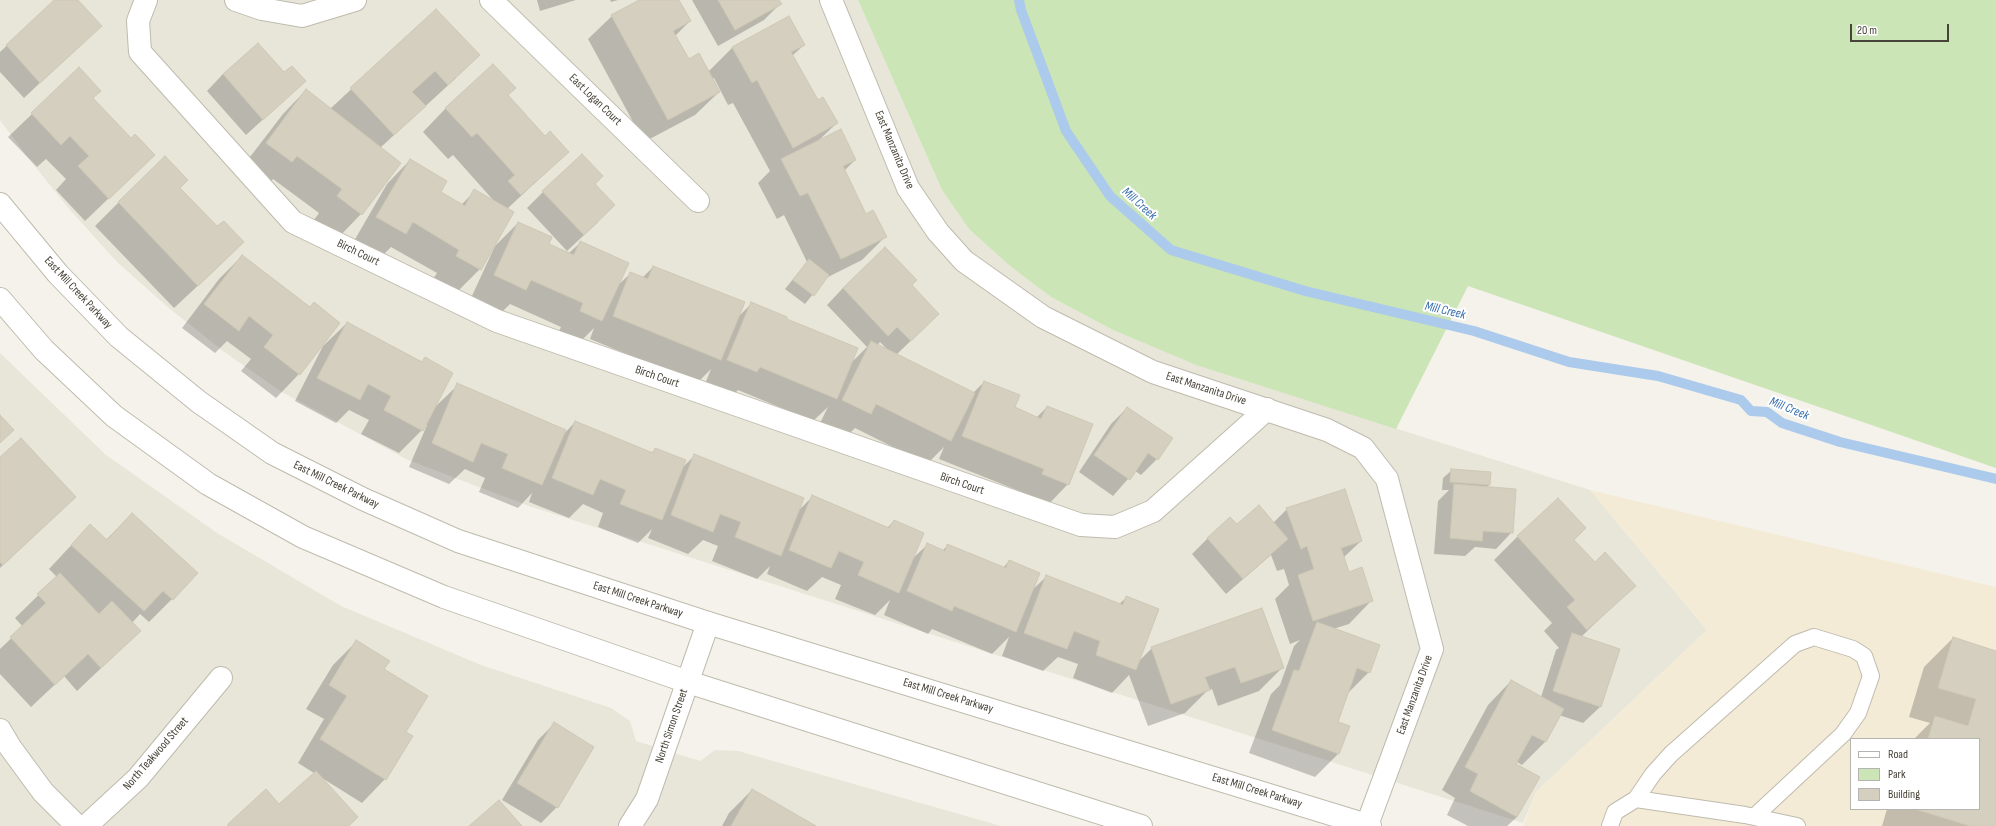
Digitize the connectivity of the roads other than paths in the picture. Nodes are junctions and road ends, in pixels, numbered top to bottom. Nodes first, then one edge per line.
1 (146, 0) edge
2 (236, 0) edge
3 (355, 0) edge
4 (491, 0) edge
5 (831, 0) edge
6 (698, 201) dead end
7 (0, 204) edge
8 (0, 299) edge
9 (1268, 409) junction
10 (708, 623) junction
11 (222, 678) dead end
12 (688, 682) junction
13 (0, 730) edge
14 (1636, 799) junction
15 (1755, 816) junction
16 (77, 826) edge
17 (86, 826) edge
18 (630, 826) edge
19 (1141, 826) edge
20 (1369, 826) edge
21 (1610, 826) edge
22 (1797, 826) edge

1 - 9 street, Birch Court
2 - 3 street
4 - 6 street, East Logan Court
5 - 9 street, East Manzanita Drive
7 - 10 street, East Mill Creek Parkway
8 - 12 street
9 - 20 street, East Manzanita Drive
10 - 12 street, North Simon Street
10 - 20 street, East Mill Creek Parkway
11 - 17 street, North Teakwood Street
12 - 18 street, North Simon Street
12 - 19 street
13 - 16 street
14 - 15 lane
14 - 15 lane
14 - 21 lane
15 - 22 lane

